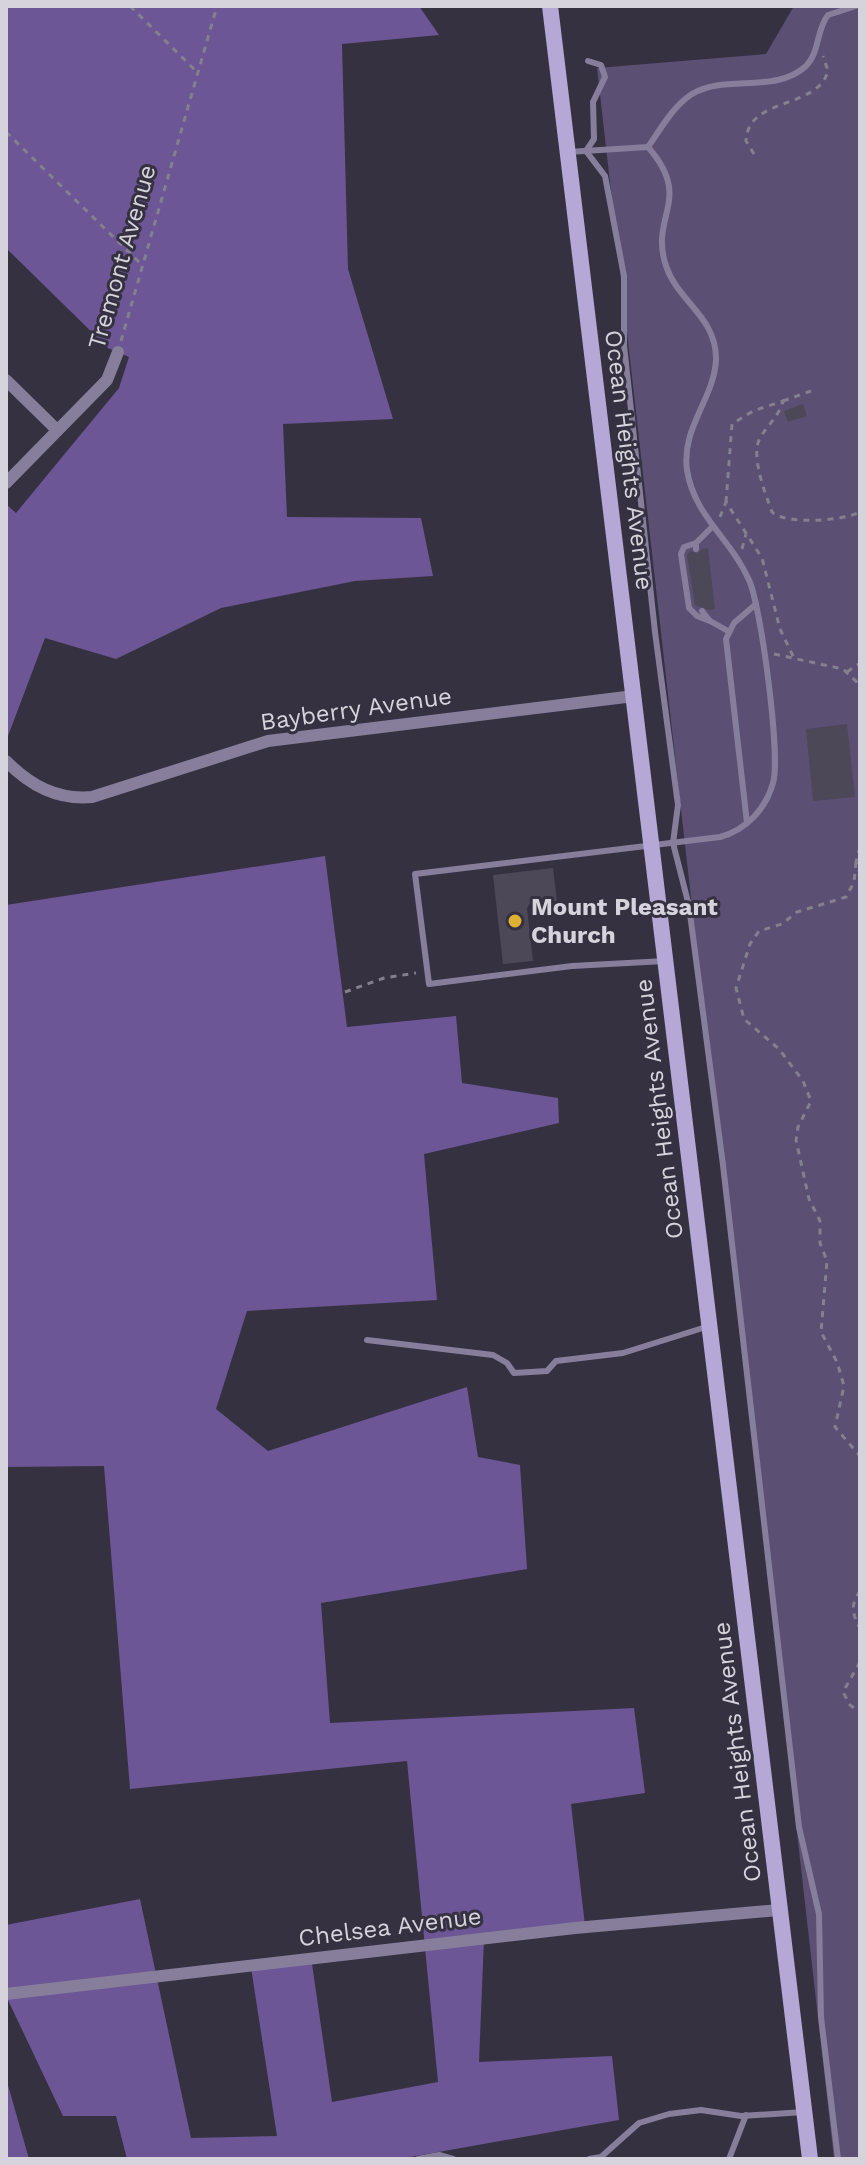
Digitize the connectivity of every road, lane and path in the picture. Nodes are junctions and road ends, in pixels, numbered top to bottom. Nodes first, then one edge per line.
1 (130, 6) edge
2 (217, 6) edge
3 (550, 6) edge
4 (856, 6) edge
5 (817, 42) junction
6 (588, 61) dead end
7 (198, 73) junction
8 (6, 132) edge
9 (648, 147) junction
10 (586, 151) junction
11 (568, 152) junction
12 (754, 154) dead end
13 (143, 266) junction
14 (118, 352) joint
15 (6, 380) edge
16 (811, 391) dead end
17 (783, 401) junction
18 (57, 430) junction
19 (6, 483) edge
20 (726, 502) junction
21 (860, 512) edge
22 (714, 530) junction
23 (756, 604) junction
24 (702, 611) dead end
25 (710, 621) junction
26 (728, 631) junction
27 (763, 651) junction
28 (794, 658) junction
29 (860, 663) edge
30 (847, 672) junction
31 (860, 685) edge
32 (634, 696) junction
33 (6, 761) edge
34 (747, 824) junction
35 (673, 843) junction
36 (652, 846) junction
37 (860, 847) edge
38 (856, 862) junction
39 (860, 873) edge
40 (666, 961) junction
41 (420, 973) dead end
42 (345, 992) dead end
43 (710, 1326) junction
44 (367, 1340) dead end
45 (860, 1478) edge
46 (860, 1591) edge
47 (860, 1628) edge
48 (860, 1662) edge
49 (860, 1712) edge
50 (779, 1910) junction
51 (6, 1994) edge
52 (804, 2112) junction
53 (746, 2115) junction
54 (601, 2158) edge
55 (418, 2159) edge
56 (453, 2159) edge
57 (589, 2159) edge
58 (729, 2159) edge
59 (810, 2159) edge
60 (838, 2159) edge

1 - 7 path
2 - 7 path, Tremont Avenue
3 - 11 main road, Ocean Heights Avenue
4 - 5 lane
5 - 9 lane
5 - 12 path
6 - 10 lane
7 - 13 path, Tremont Avenue
8 - 13 path
9 - 10 lane
9 - 22 lane
10 - 11 lane
10 - 35 lane
11 - 32 main road, Ocean Heights Avenue
13 - 14 path, Tremont Avenue
14 - 18 street, Tremont Avenue
15 - 18 street
16 - 17 path
17 - 20 path
17 - 21 path
18 - 19 street, Tremont Avenue
20 - 22 path
20 - 28 path
22 - 23 lane
22 - 25 lane
23 - 26 lane
23 - 27 lane
24 - 25 lane
25 - 26 lane
26 - 34 lane
27 - 28 path
27 - 34 lane
28 - 30 path
29 - 30 path
30 - 31 path
32 - 33 street, Bayberry Avenue
32 - 36 main road, Ocean Heights Avenue
34 - 35 lane
35 - 36 lane
35 - 60 lane
36 - 40 main road, Ocean Heights Avenue
36 - 40 lane
37 - 38 path
38 - 39 path
38 - 45 path
40 - 43 main road, Ocean Heights Avenue
41 - 42 path
43 - 44 lane
43 - 50 main road, Ocean Heights Avenue
46 - 47 path
48 - 49 path
50 - 51 street, Chelsea Avenue
50 - 52 main road, Ocean Heights Avenue
52 - 53 lane
52 - 59 main road, Ocean Heights Avenue
53 - 54 lane
53 - 58 lane
54 - 57 lane
55 - 56 lane

